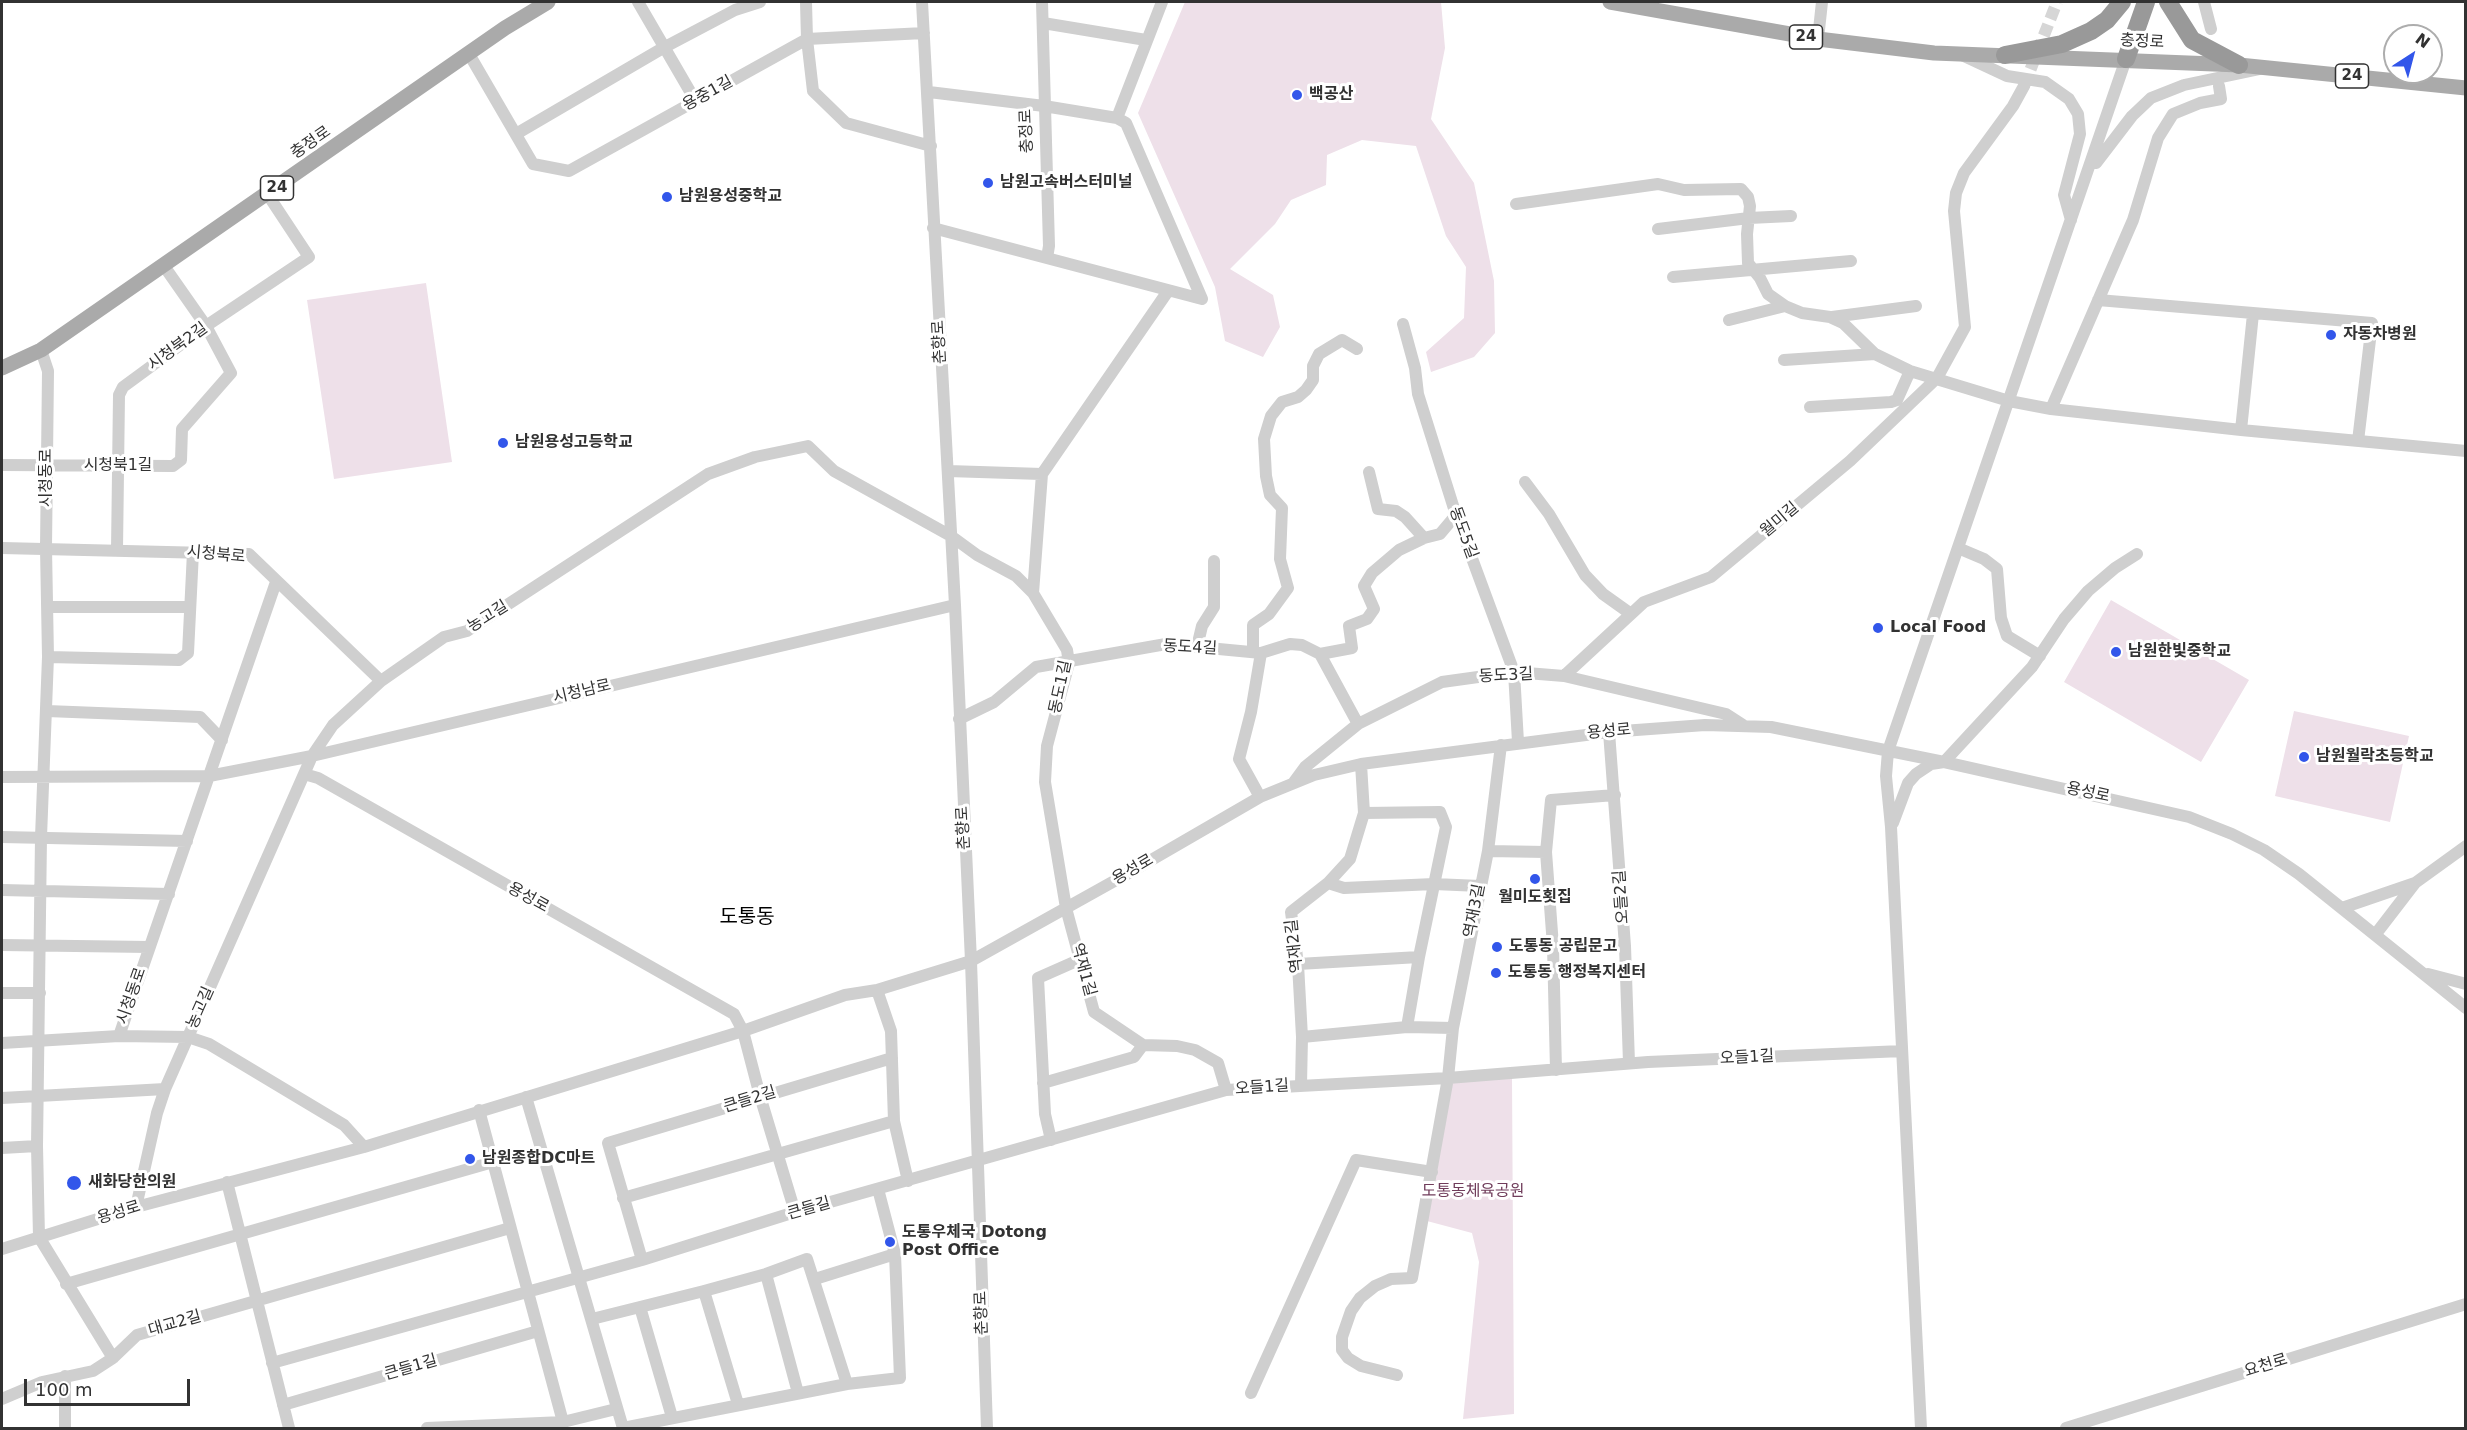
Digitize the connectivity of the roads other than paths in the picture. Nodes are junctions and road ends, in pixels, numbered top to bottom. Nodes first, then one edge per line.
1 (548, 2) edge
2 (638, 2) edge
3 (760, 2) edge
4 (806, 2) edge
5 (922, 2) edge
6 (1042, 2) edge
7 (1162, 2) edge
8 (1610, 2) edge
9 (1822, 2) edge
10 (2122, 2) edge
11 (2141, 2) edge
12 (2146, 2) edge
13 (2168, 2) edge
14 (2204, 2) edge
15 (1043, 23) junction
16 (2211, 29) dead end
17 (924, 33) junction
18 (807, 39) junction
19 (1818, 39) junction
20 (1146, 40) junction
21 (663, 48) junction
22 (469, 54) junction
23 (1959, 54) junction
24 (2005, 55) junction
25 (2126, 59) junction
26 (2239, 65) junction
27 (2266, 68) junction
28 (2024, 86) tunnel mouth
29 (2219, 86) dead end
30 (2466, 87) edge
31 (929, 92) junction
32 (695, 100) junction
33 (1044, 106) junction
34 (1117, 118) junction
35 (516, 134) junction
36 (931, 146) junction
37 (2086, 176) junction
38 (268, 195) junction
39 (1516, 204) dead end
40 (1791, 216) dead end
41 (1749, 218) junction
42 (2071, 220) junction
43 (933, 228) junction
44 (1658, 230) dead end
45 (1047, 258) junction
46 (1851, 261) dead end
47 (164, 266) junction
48 (1753, 270) junction
49 (1673, 277) dead end
50 (1168, 291) junction
51 (2098, 300) junction
52 (1785, 306) junction
53 (1916, 306) dead end
54 (2253, 314) junction
55 (1830, 317) junction
56 (1729, 320) dead end
57 (1403, 324) dead end
58 (206, 326) junction
59 (1357, 349) dead end
60 (41, 350) junction
61 (1875, 354) junction
62 (1784, 360) dead end
63 (2, 368) edge
64 (1910, 371) junction
65 (1937, 378) junction
66 (2009, 401) junction
67 (1810, 407) dead end
68 (2051, 409) junction
69 (2241, 430) junction
70 (2358, 441) junction
71 (2466, 451) edge
72 (2, 465) edge
73 (118, 465) junction
74 (47, 466) junction
75 (948, 471) junction
76 (1369, 472) dead end
77 (1042, 474) junction
78 (1525, 482) dead end
79 (1456, 515) junction
80 (951, 536) junction
81 (1424, 538) junction
82 (2, 548) edge
83 (46, 548) junction
84 (1958, 549) junction
85 (117, 550) junction
86 (193, 552) junction
87 (2137, 554) dead end
88 (1214, 561) dead end
89 (276, 582) junction
90 (1033, 593) junction
91 (955, 605) junction
92 (48, 607) junction
93 (190, 607) junction
94 (1631, 614) junction
95 (1197, 647) junction
96 (1257, 653) junction
97 (1320, 654) junction
98 (2040, 656) junction
99 (48, 657) junction
100 (1069, 663) junction
101 (1514, 672) junction
102 (1564, 676) junction
103 (381, 681) junction
104 (47, 711) junction
105 (959, 719) junction
106 (1358, 724) junction
107 (1743, 725) junction
108 (1609, 732) junction
109 (222, 740) junction
110 (1518, 742) junction
111 (1501, 745) junction
112 (1888, 751) junction
113 (312, 756) junction
114 (1944, 762) junction
115 (1361, 764) junction
116 (304, 774) junction
117 (209, 776) junction
118 (2, 777) edge
119 (44, 778) junction
120 (1294, 782) junction
121 (1615, 795) junction
122 (1260, 796) junction
123 (1364, 813) junction
124 (1891, 827) junction
125 (2, 837) edge
126 (41, 837) junction
127 (187, 841) junction
128 (2466, 846) edge
129 (1488, 851) junction
130 (1546, 852) junction
131 (1328, 883) junction
132 (2415, 883) junction
133 (1434, 884) junction
134 (1480, 886) junction
135 (2, 890) edge
136 (41, 891) junction
137 (169, 894) junction
138 (1066, 908) junction
139 (2342, 908) junction
140 (2375, 934) junction
141 (2, 945) edge
142 (41, 946) junction
143 (1553, 946) junction
144 (1625, 946) junction
145 (149, 947) junction
146 (1419, 957) junction
147 (1081, 959) junction
148 (970, 961) junction
149 (1298, 964) junction
150 (2423, 972) junction
151 (2466, 984) edge
152 (878, 990) junction
153 (2, 993) edge
154 (40, 993) junction
155 (2466, 1008) edge
156 (1407, 1027) junction
157 (1453, 1028) junction
158 (744, 1031) junction
159 (119, 1036) junction
160 (188, 1037) junction
161 (1302, 1037) junction
162 (38, 1041) junction
163 (2, 1043) edge
164 (1143, 1045) junction
165 (1902, 1051) junction
166 (892, 1058) junction
167 (1629, 1063) junction
168 (1556, 1070) junction
169 (1448, 1078) junction
170 (1043, 1083) junction
171 (1301, 1085) junction
172 (165, 1089) junction
173 (1226, 1090) junction
174 (39, 1095) junction
175 (760, 1096) junction
176 (526, 1097) junction
177 (2, 1098) edge
178 (479, 1110) junction
179 (894, 1121) junction
180 (1052, 1140) junction
181 (37, 1146) junction
182 (364, 1147) junction
183 (2, 1148) edge
184 (778, 1155) junction
185 (493, 1162) junction
186 (977, 1162) junction
187 (1432, 1172) junction
188 (908, 1181) junction
189 (227, 1182) junction
190 (878, 1190) junction
191 (623, 1198) junction
192 (136, 1208) junction
193 (795, 1212) junction
194 (510, 1228) junction
195 (240, 1234) junction
196 (39, 1238) junction
197 (2, 1249) edge
198 (896, 1254) junction
199 (642, 1260) junction
200 (766, 1274) junction
201 (578, 1277) junction
202 (815, 1279) junction
203 (66, 1284) junction
204 (527, 1290) junction
205 (704, 1291) junction
206 (257, 1301) junction
207 (2466, 1304) edge
208 (640, 1307) junction
209 (592, 1319) junction
210 (538, 1330) junction
211 (113, 1358) junction
212 (272, 1363) junction
213 (1397, 1375) dead end
214 (65, 1376) junction
215 (847, 1383) junction
216 (798, 1393) junction
217 (1251, 1393) dead end
218 (2, 1399) edge
219 (738, 1404) junction
220 (283, 1405) junction
221 (616, 1409) junction
222 (672, 1417) junction
223 (563, 1422) junction
224 (65, 1428) edge
225 (289, 1428) edge
226 (427, 1428) edge
227 (623, 1428) edge
228 (987, 1428) edge
229 (1921, 1428) edge
230 (2066, 1428) edge

1 - 22 main road, 충정로 / 24
2 - 21 street
3 - 21 street
4 - 18 street
5 - 17 street, 춘향로
6 - 15 street, 충정로
7 - 20 street
8 - 19 main road, 충정로 / 24
9 - 19 street
10 - 24 highway
11 - 25 highway
12 - 25 highway
13 - 26 highway
14 - 16 street
15 - 20 street
15 - 33 street, 충정로
17 - 18 street, 용중1길
17 - 31 street, 춘향로
18 - 32 street, 용중1길
18 - 36 street
19 - 23 main road, 충정로 / 24
20 - 34 street
21 - 32 street
21 - 35 street
22 - 35 street, 용중1길
22 - 38 main road, 충정로 / 24
23 - 24 main road, 충정로 / 24
23 - 42 street
24 - 25 main road, 충정로 / 24
25 - 26 main road, 충정로 / 24
25 - 37 street
26 - 27 main road, 충정로 / 24
27 - 30 main road, 충정로 / 24
27 - 37 street
28 - 65 street, 월미길
29 - 51 street
31 - 33 street
31 - 36 street, 춘향로
32 - 35 street, 용중1길
33 - 34 street
33 - 45 street, 충정로
34 - 50 street
36 - 43 street, 춘향로
37 - 42 street
38 - 47 main road, 충정로 / 24
38 - 58 street, 시청북2길
39 - 41 street
40 - 41 street
41 - 44 street
41 - 48 street
42 - 66 street
43 - 45 street
43 - 75 street, 춘향로
45 - 50 street
46 - 48 street
47 - 58 street, 시청북1길
47 - 60 main road, 충정로 / 24
48 - 49 street
48 - 52 street
50 - 77 street
51 - 54 street
51 - 68 street
52 - 55 street
52 - 56 street
53 - 55 street
54 - 69 street
54 - 70 street
55 - 61 street
57 - 79 street, 동도5길
58 - 73 street, 시청북2길
58 - 73 street, 시청북1길
59 - 96 street
60 - 63 main road, 충정로 / 24
60 - 74 street, 시청동로
61 - 62 street
61 - 64 street
64 - 65 street
64 - 67 street
65 - 66 street
65 - 94 street, 월미길
66 - 68 street
66 - 84 street
68 - 69 street
69 - 70 street
70 - 71 street
72 - 74 street, 시청북1길
73 - 74 street, 시청북1길
73 - 85 street, 시청북2길
74 - 83 street, 시청동로
75 - 77 street
75 - 80 street, 춘향로
76 - 81 street
77 - 90 street
78 - 94 street
79 - 81 street
79 - 101 street, 동도5길
80 - 90 street, 동도1길
80 - 91 street, 춘향로
80 - 103 street, 농고길
81 - 97 street
82 - 83 street, 시청북로
83 - 85 street, 시청북로
83 - 92 street, 시청동로
84 - 98 street
84 - 112 street
85 - 86 street, 시청북로
86 - 89 street, 시청북로
86 - 93 street
87 - 98 street
88 - 95 street
89 - 103 street, 시청북로
89 - 109 street
90 - 100 street, 동도1길
91 - 105 street, 춘향로
91 - 113 street, 시청남로
92 - 93 street
92 - 99 street, 시청동로
93 - 99 street
94 - 102 street, 월미길
95 - 96 street, 동도4길
95 - 100 street, 동도4길
96 - 97 street, 동도4길
96 - 122 street
97 - 106 street
98 - 114 street
99 - 104 street, 시청동로
100 - 105 street, 동도4길
100 - 138 street, 동도1길
101 - 102 street, 동도3길
101 - 106 street, 동도3길
101 - 110 street, 동도5길
102 - 107 street, 동도3길
103 - 113 street, 농고길
104 - 109 street
104 - 119 street, 시청동로
105 - 148 street, 춘향로
106 - 120 street, 동도3길
107 - 108 street, 용성로
107 - 112 street, 용성로
108 - 110 street, 용성로
108 - 121 street, 오들2길
109 - 117 street
110 - 111 street, 용성로
111 - 115 street, 용성로
111 - 129 street, 역재3길
112 - 114 street, 용성로
112 - 124 street
113 - 116 street, 농고길
113 - 117 street, 시청남로
114 - 124 street
114 - 139 street, 용성로
115 - 120 street, 용성로
115 - 123 street, 역재2길
116 - 158 street, 용성로
116 - 160 street, 농고길
117 - 119 street, 시청남로
117 - 127 street, 시청동로
118 - 119 street, 시청남로
119 - 126 street, 시청동로
120 - 122 street, 용성로
121 - 130 street
121 - 144 street, 오들2길
122 - 138 street, 용성로
123 - 131 street, 역재2길
123 - 133 street
124 - 165 street
125 - 126 street
126 - 127 street
126 - 136 street, 시청동로
127 - 137 street, 시청동로
128 - 132 street
129 - 130 street
129 - 134 street, 역재3길
130 - 143 street
131 - 133 street
131 - 149 street, 역재2길
132 - 139 street
132 - 140 street
133 - 134 street
133 - 146 street
134 - 157 street, 역재3길
135 - 136 street
136 - 137 street
136 - 142 street, 시청동로
137 - 145 street, 시청동로
138 - 147 street, 역재1길
138 - 148 street, 용성로
139 - 140 street, 용성로
140 - 150 street, 용성로
141 - 142 street, 시청동로
142 - 145 street, 시청동로
142 - 154 street, 시청동로
143 - 144 street
143 - 168 street
144 - 167 street, 오들2길
145 - 159 street, 시청동로
146 - 149 street
146 - 156 street
147 - 164 street, 역재1길
147 - 170 street
148 - 152 street, 용성로
148 - 186 street, 춘향로
149 - 161 street, 역재2길
150 - 151 street
150 - 155 street, 용성로
152 - 158 street, 용성로
152 - 166 street
153 - 154 street
154 - 162 street, 시청동로
156 - 157 street
156 - 161 street
157 - 169 street, 역재3길
158 - 175 street
158 - 176 street, 용성로
159 - 160 street
159 - 162 street, 시청동로
160 - 172 street, 농고길
160 - 182 street, 농고길
161 - 171 street, 역재2길
162 - 163 street, 시청동로
162 - 174 street, 시청동로
164 - 170 street
164 - 173 street
165 - 167 street, 오들1길
165 - 229 street
166 - 175 street, 큰들2길
166 - 179 street
167 - 168 street, 오들1길
168 - 169 street, 오들1길
169 - 171 street, 오들1길
169 - 187 street, 역재3길
170 - 180 street
171 - 173 street, 오들1길
172 - 174 street
172 - 192 street, 농고길
173 - 180 street, 오들1길
174 - 177 street
174 - 181 street, 시청동로
175 - 184 street
175 - 191 street, 큰들2길
176 - 178 street, 용성로
176 - 201 street
178 - 182 street, 용성로
178 - 185 street
179 - 184 street
179 - 188 street
180 - 186 street, 오들1길
181 - 183 street
181 - 196 street, 시청동로
182 - 189 street, 용성로
184 - 191 street
184 - 193 street
185 - 194 street
185 - 195 street
186 - 188 street, 큰들길
186 - 228 street, 춘향로
187 - 213 street, 역재3길
187 - 217 street
188 - 190 street, 큰들길
189 - 192 street, 용성로
189 - 195 street
190 - 193 street, 큰들길
190 - 198 street
191 - 199 street
192 - 196 street, 용성로
193 - 199 street, 큰들길
194 - 204 street
194 - 206 street
195 - 203 street
195 - 206 street
196 - 197 street, 용성로
196 - 203 street
198 - 202 street
198 - 215 street
199 - 201 street, 큰들길
200 - 202 street
200 - 205 street
200 - 216 street
201 - 204 street, 큰들길
201 - 209 street
202 - 215 street
203 - 211 street
204 - 210 street
204 - 212 street, 큰들길
205 - 208 street
205 - 219 street
206 - 211 street, 대교2길
206 - 212 street
207 - 230 street, 요천로
208 - 209 street
208 - 222 street
209 - 221 street
210 - 220 street, 큰들1길
210 - 223 street
211 - 214 street, 대교2길
212 - 220 street
214 - 218 street, 대교2길
214 - 224 street
215 - 216 street
216 - 219 street
219 - 222 street
220 - 225 street
221 - 223 street
221 - 227 street
222 - 227 street
223 - 226 street

